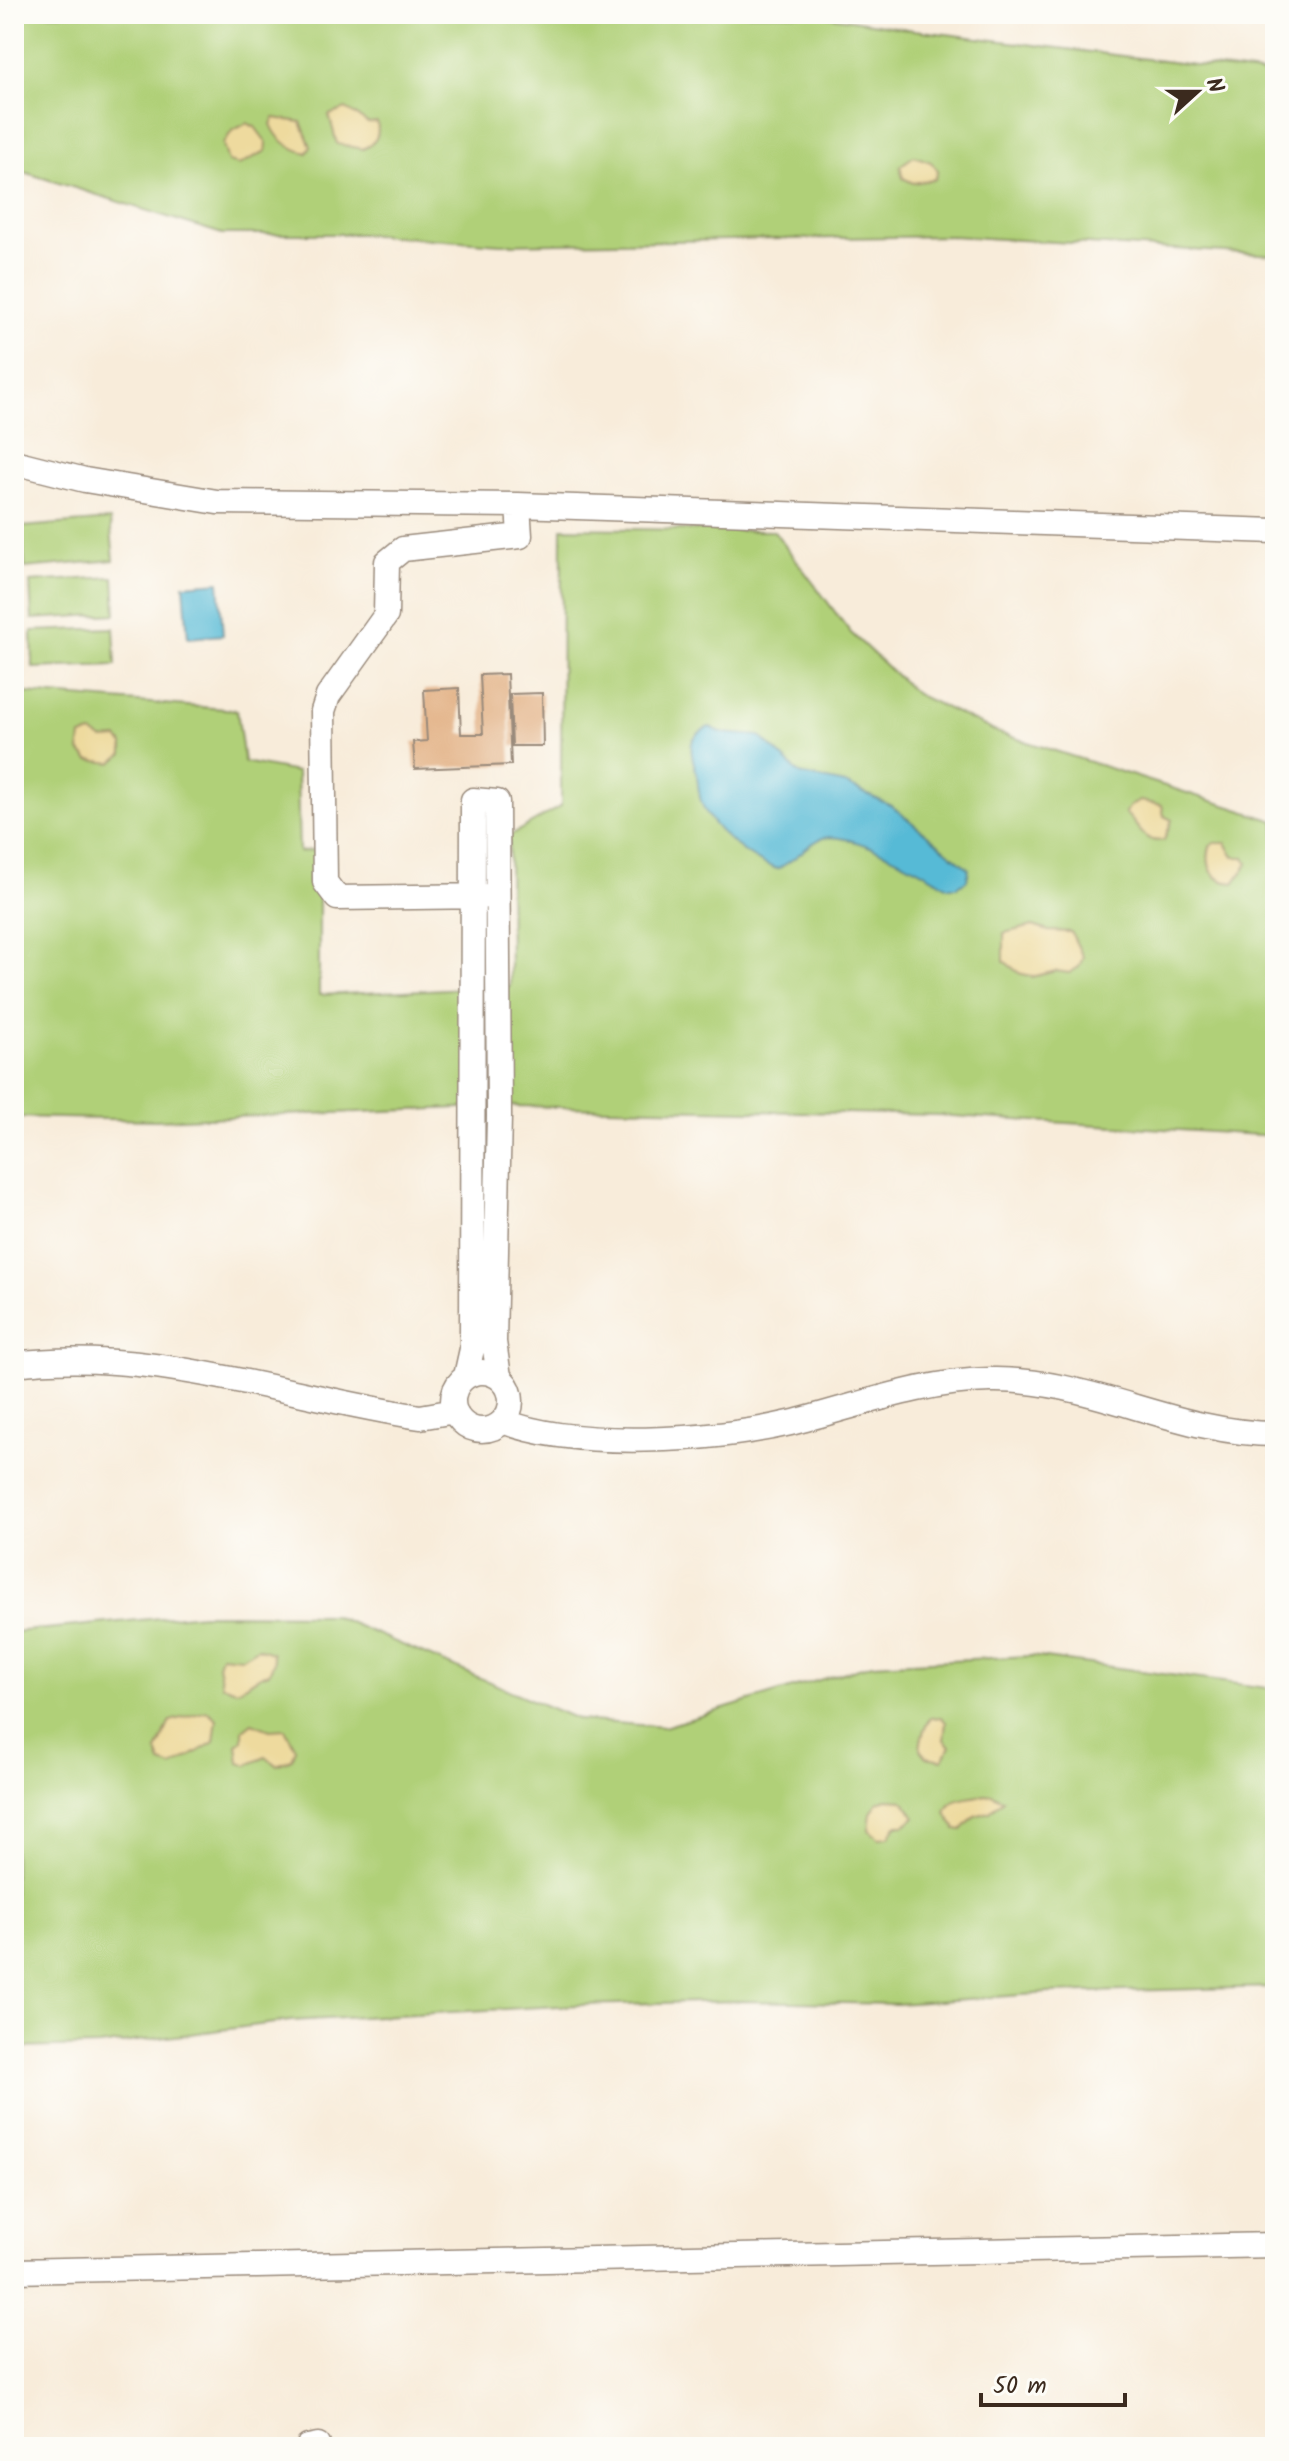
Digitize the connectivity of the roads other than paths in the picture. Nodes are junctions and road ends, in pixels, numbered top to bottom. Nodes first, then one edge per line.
1 (14, 462) edge
2 (518, 505) junction
3 (1275, 531) edge
4 (473, 896) junction
5 (498, 896) junction
6 (473, 1116) junction
7 (499, 1116) junction
8 (14, 1364) edge
9 (466, 1376) junction
10 (499, 1377) junction
11 (455, 1411) junction
12 (503, 1421) junction
13 (1275, 1434) edge
14 (1275, 2245) edge
15 (14, 2271) edge

1 - 2 street
2 - 3 street
2 - 4 street
4 - 5 street
4 - 5 street
4 - 6 street
5 - 7 street
6 - 7 street
6 - 9 street
7 - 10 street
8 - 11 street
9 - 10 street
9 - 11 street
10 - 12 street
11 - 12 street
12 - 13 street
14 - 15 street

